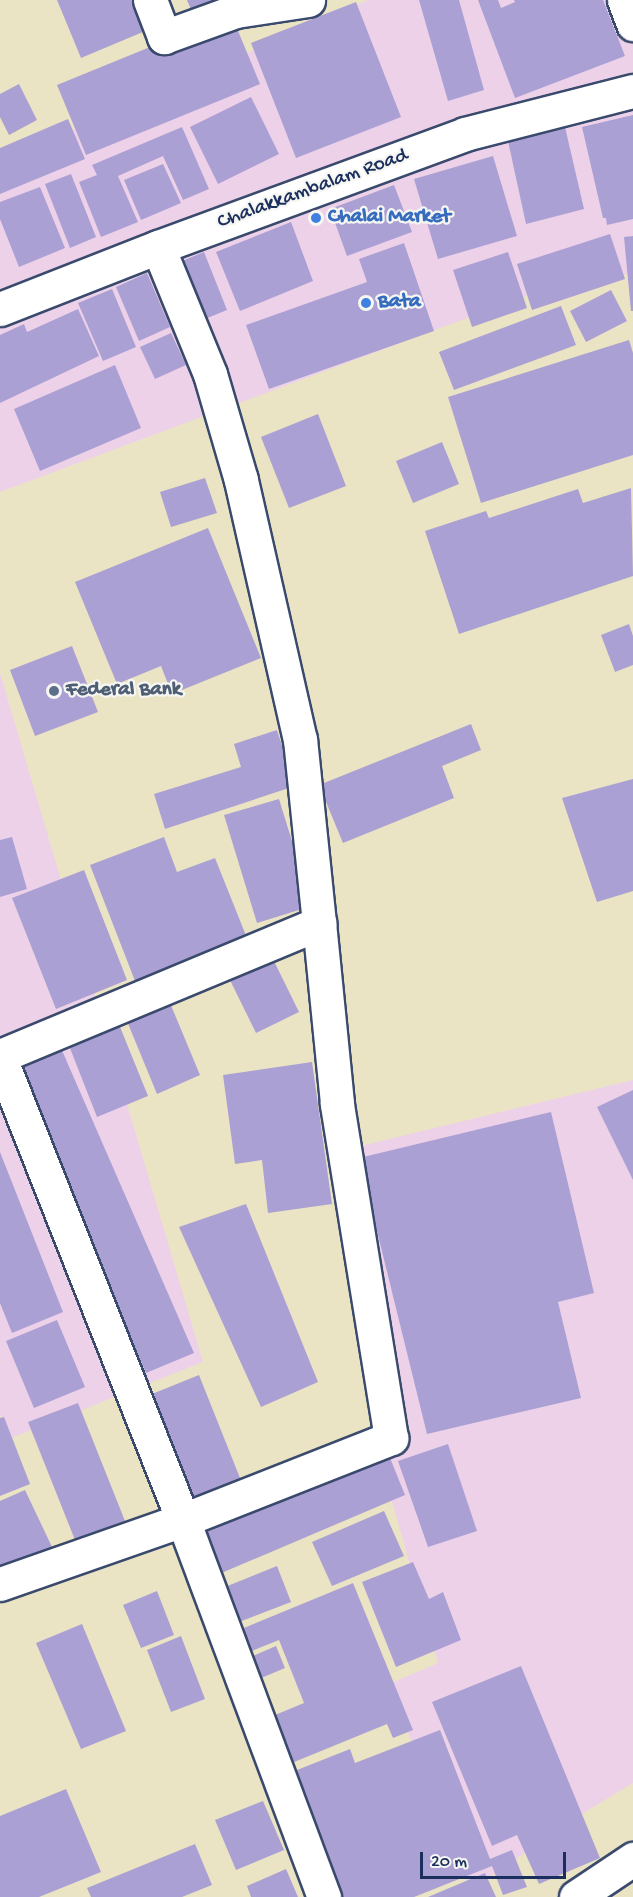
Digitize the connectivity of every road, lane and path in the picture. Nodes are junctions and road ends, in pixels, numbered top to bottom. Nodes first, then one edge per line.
1 (150, 0) edge
2 (308, 0) edge
3 (624, 0) edge
4 (633, 24) edge
5 (633, 91) edge
6 (158, 247) junction
7 (0, 309) edge
8 (319, 923) junction
9 (0, 1057) edge
10 (183, 1520) junction
11 (0, 1584) edge
12 (633, 1859) edge
13 (324, 1897) edge
14 (576, 1897) edge

1 - 2 street
3 - 4 street
5 - 6 street, Chalakkambalam Road
6 - 7 street, Chalakkambalam Road
6 - 8 street
8 - 9 street
8 - 10 street
9 - 10 street
10 - 11 street
10 - 13 street
12 - 14 street

